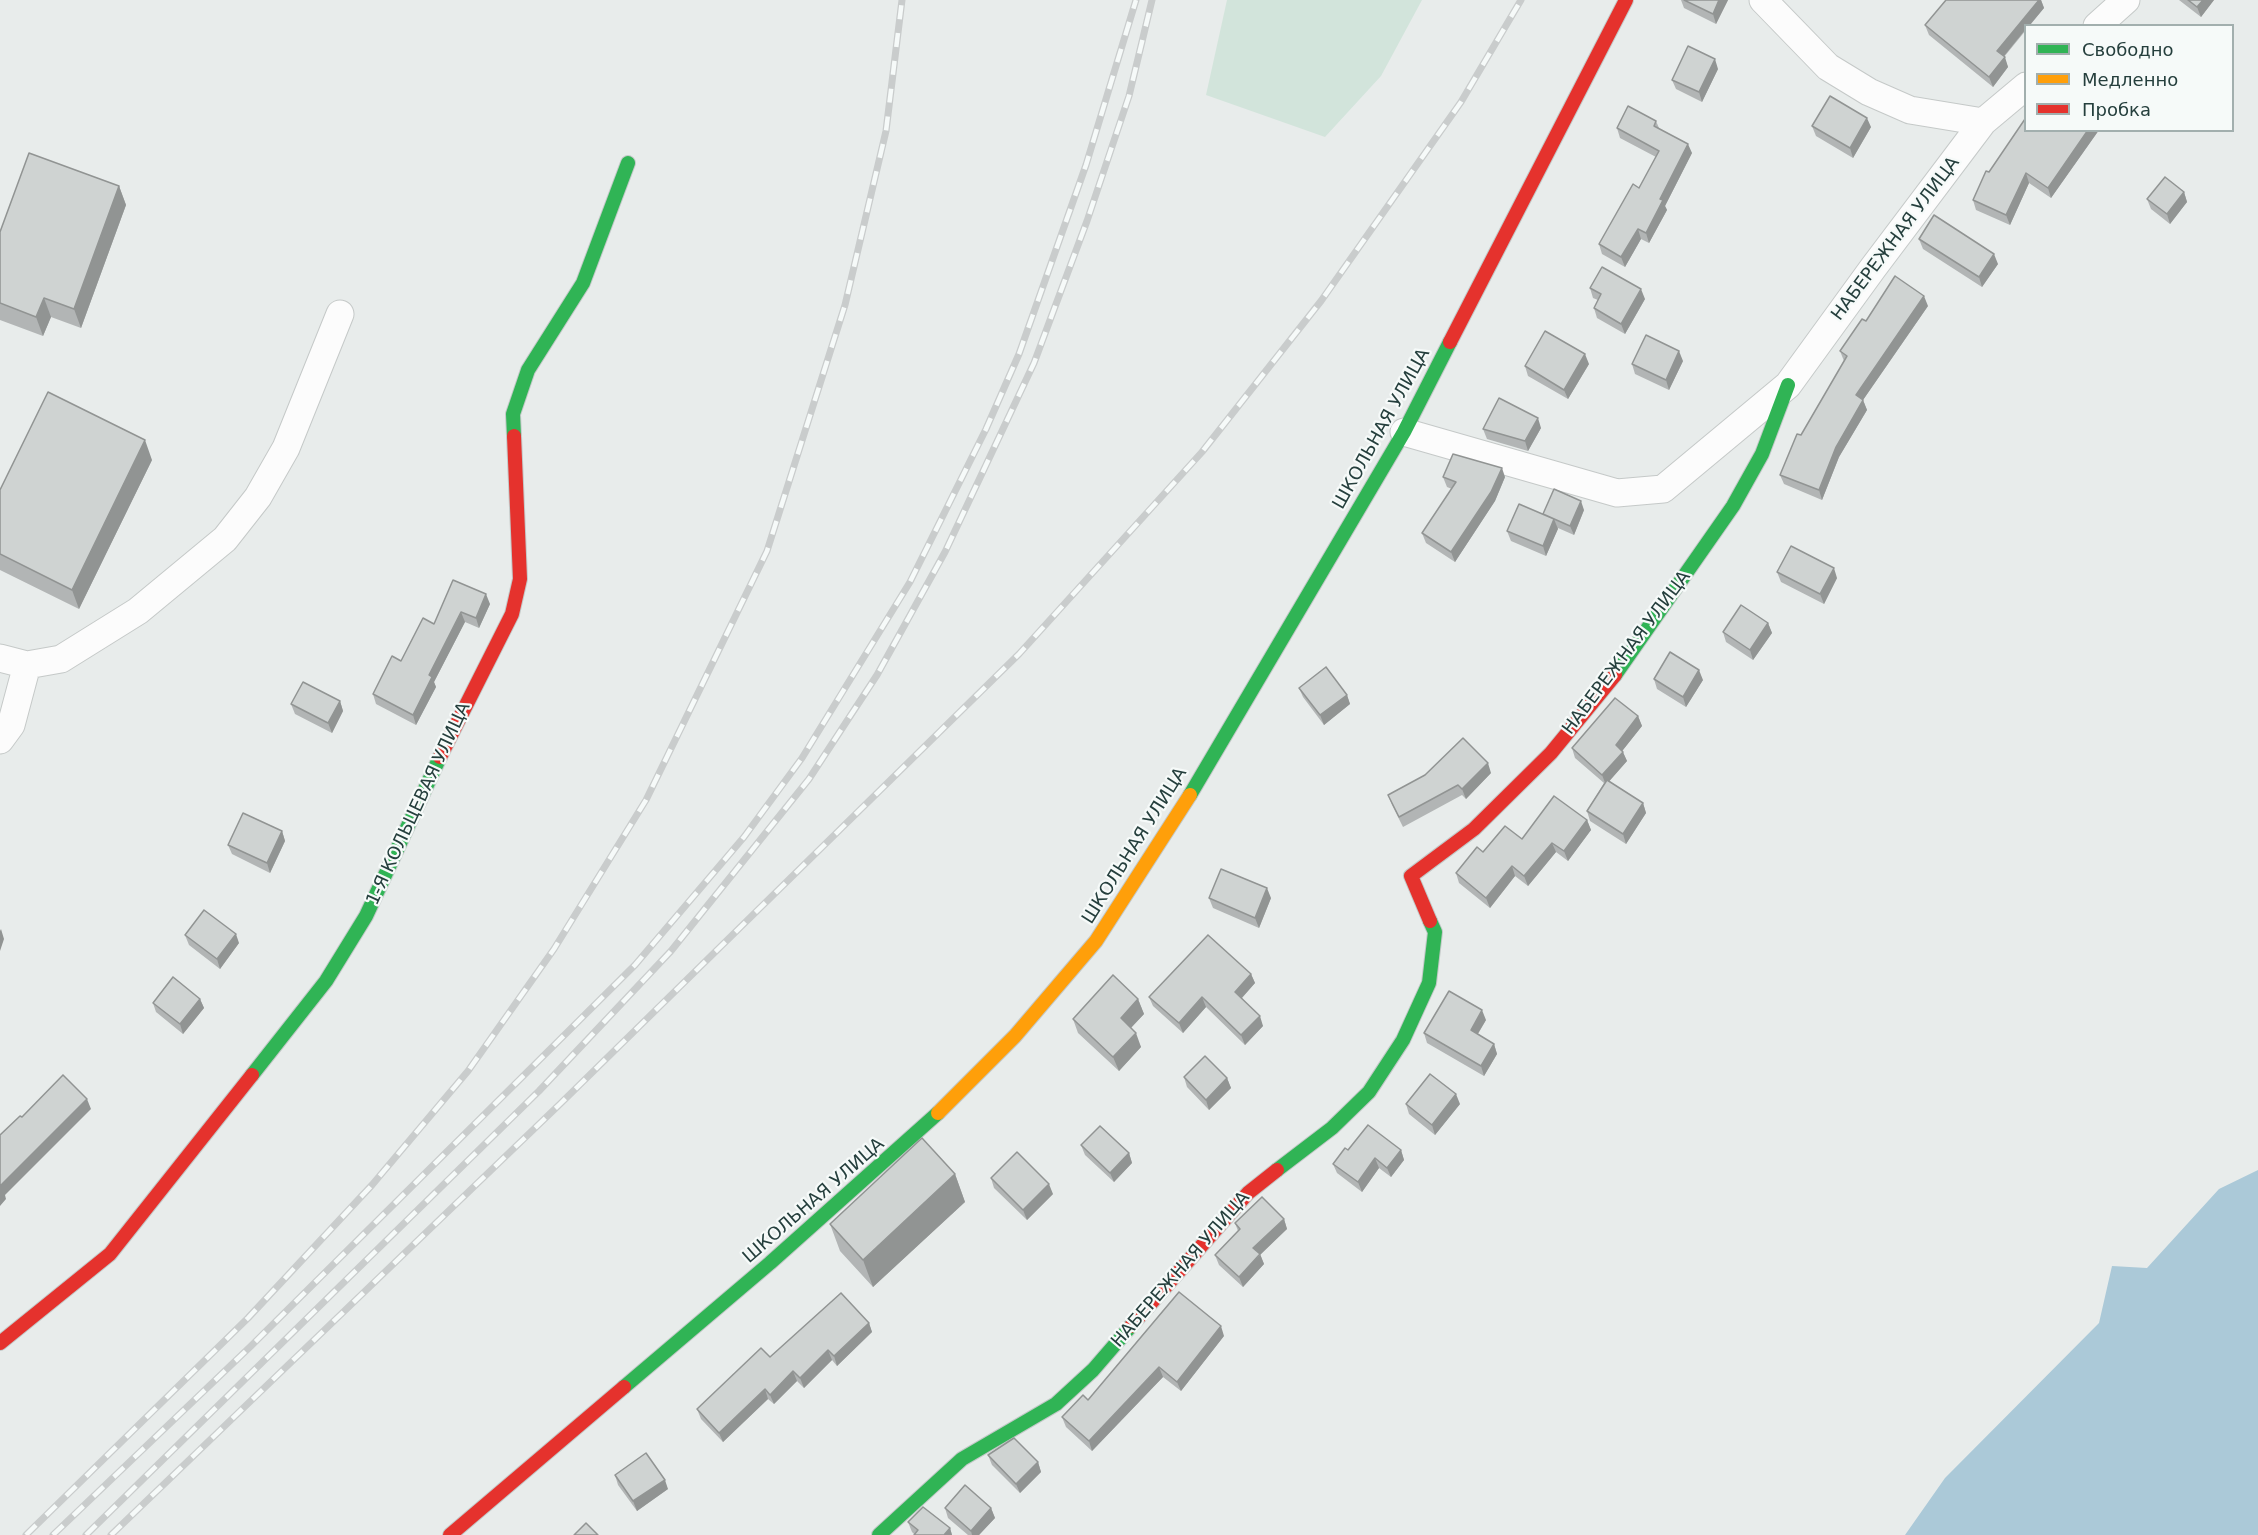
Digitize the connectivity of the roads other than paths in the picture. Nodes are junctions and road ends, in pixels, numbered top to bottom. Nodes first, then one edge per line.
1 (1626, 0) edge
2 (1763, 0) edge
3 (2126, 0) edge
4 (2099, 24) edge
5 (2024, 87) edge
6 (1983, 123) junction
7 (628, 163) dead end
8 (340, 314) dead end
9 (1788, 385) junction
10 (1404, 432) junction
11 (0, 658) edge
12 (27, 665) junction
13 (0, 740) edge
14 (0, 1343) edge
15 (450, 1535) edge
16 (879, 1535) edge

1 - 10 street, ШКОЛЬНАЯ УЛИЦА
2 - 6 street
3 - 4 street
5 - 6 street, НАБЕРЕЖНАЯ УЛИЦА
6 - 9 street, НАБЕРЕЖНАЯ УЛИЦА
7 - 14 street, 1-Я КОЛЬЦЕВАЯ УЛИЦА
8 - 12 street
9 - 10 street, НАБЕРЕЖНАЯ УЛИЦА
9 - 16 street, НАБЕРЕЖНАЯ УЛИЦА
10 - 15 street, ШКОЛЬНАЯ УЛИЦА
11 - 12 street
12 - 13 street

